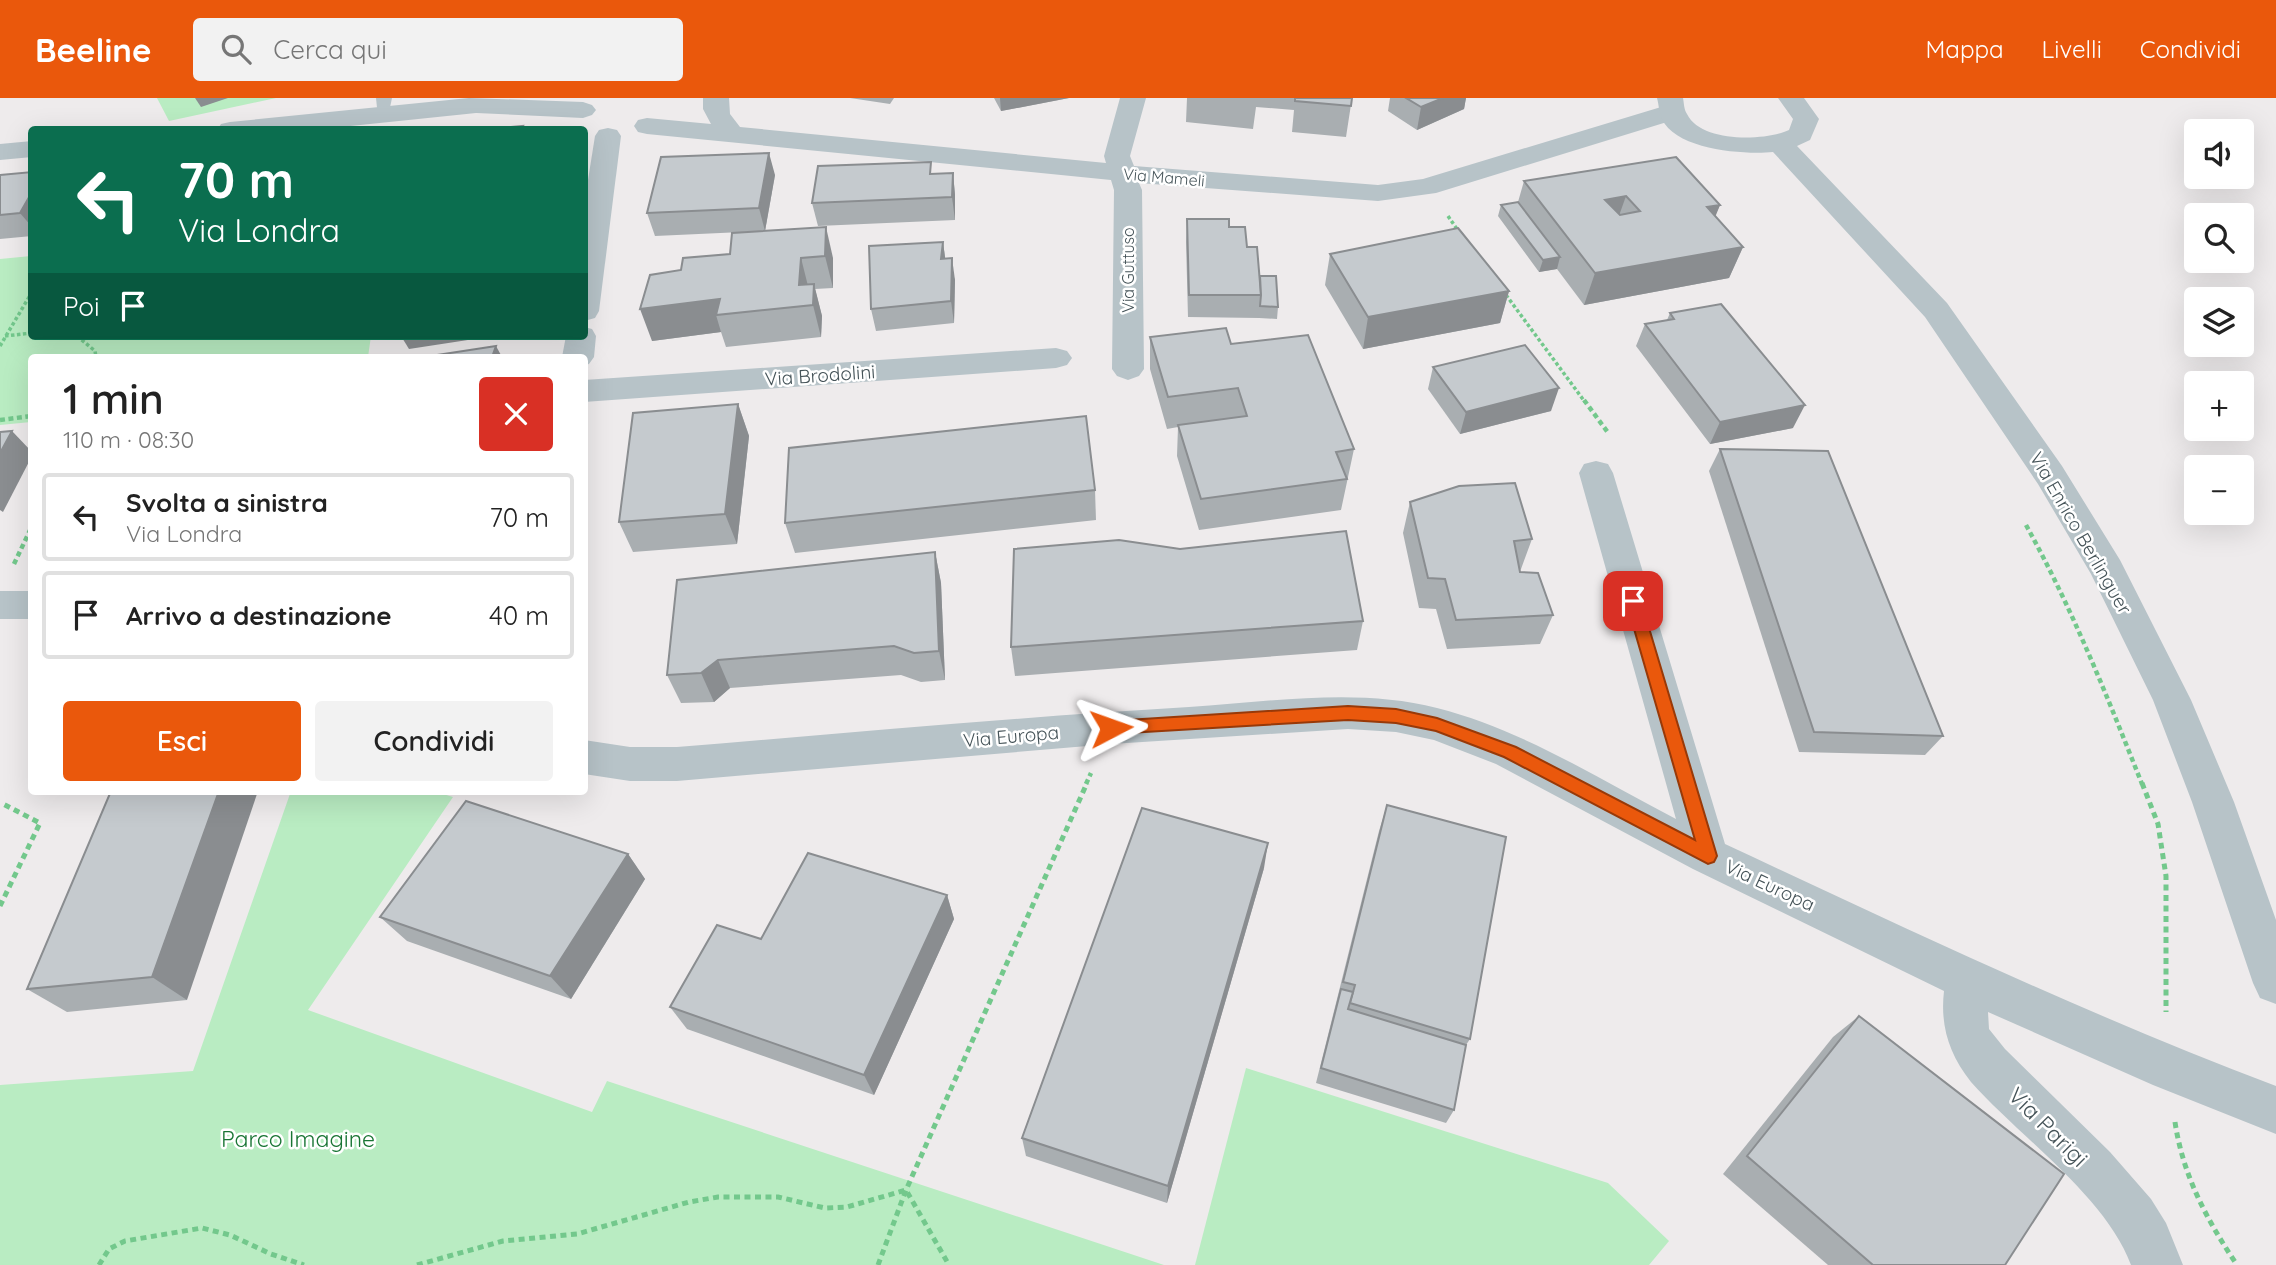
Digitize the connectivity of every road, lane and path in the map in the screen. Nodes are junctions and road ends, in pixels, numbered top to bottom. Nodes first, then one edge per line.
1 (716, 98) edge
2 (1133, 98) edge
3 (1791, 98) edge
4 (1670, 105) edge
5 (384, 106) edge
6 (592, 121) edge
7 (256, 126) edge
8 (732, 134) junction
9 (1782, 145) junction
10 (28, 149) edge
11 (0, 152) edge
12 (1122, 173) junction
13 (1426, 187) junction
14 (588, 216) edge
15 (1467, 243) edge
16 (1500, 287) edge
17 (28, 299) edge
18 (28, 333) edge
19 (5, 336) junction
20 (82, 340) edge
21 (0, 346) edge
22 (96, 354) edge
23 (1056, 358) dead end
24 (1128, 369) dead end
25 (588, 391) edge
26 (28, 416) edge
27 (0, 420) edge
28 (1596, 473) joint
29 (2025, 523) dead end
30 (0, 605) edge
31 (28, 605) edge
32 (1111, 728) junction
33 (588, 758) edge
34 (3, 804) dead end
35 (1708, 856) junction
36 (0, 906) edge
37 (1968, 980) junction
38 (2276, 983) edge
39 (2170, 1069) junction
40 (2276, 1110) edge
41 (906, 1190) junction
42 (99, 1265) edge
43 (304, 1265) edge
44 (417, 1265) edge
45 (878, 1265) edge
46 (949, 1265) edge
47 (2157, 1265) edge
48 (2237, 1265) edge

1 - 8 street
2 - 12 street, Via Guttuso
3 - 9 street
4 - 9 street
4 - 13 street, Via Mameli
5 - 6 street
5 - 7 street
6 - 8 street, Via Mameli
6 - 14 street
8 - 12 street, Via Mameli
9 - 38 street, Via Enrico Berlinguer
10 - 11 street
12 - 13 street, Via Mameli
12 - 24 street, Via Guttuso
13 - 15 path
16 - 28 path
17 - 19 path
18 - 19 path
19 - 21 path
20 - 22 path
23 - 25 street, Via Brodolini
26 - 27 path
28 - 35 street
29 - 39 path
30 - 31 street
32 - 33 street, Via Europa
32 - 35 street, Via Europa
32 - 41 path
34 - 36 path
35 - 37 street, Via Europa
37 - 39 street, Via Europa
37 - 47 street, Via Parigi
39 - 40 street, Via Europa
39 - 48 path
41 - 44 path
41 - 45 path
41 - 46 path
42 - 43 path

